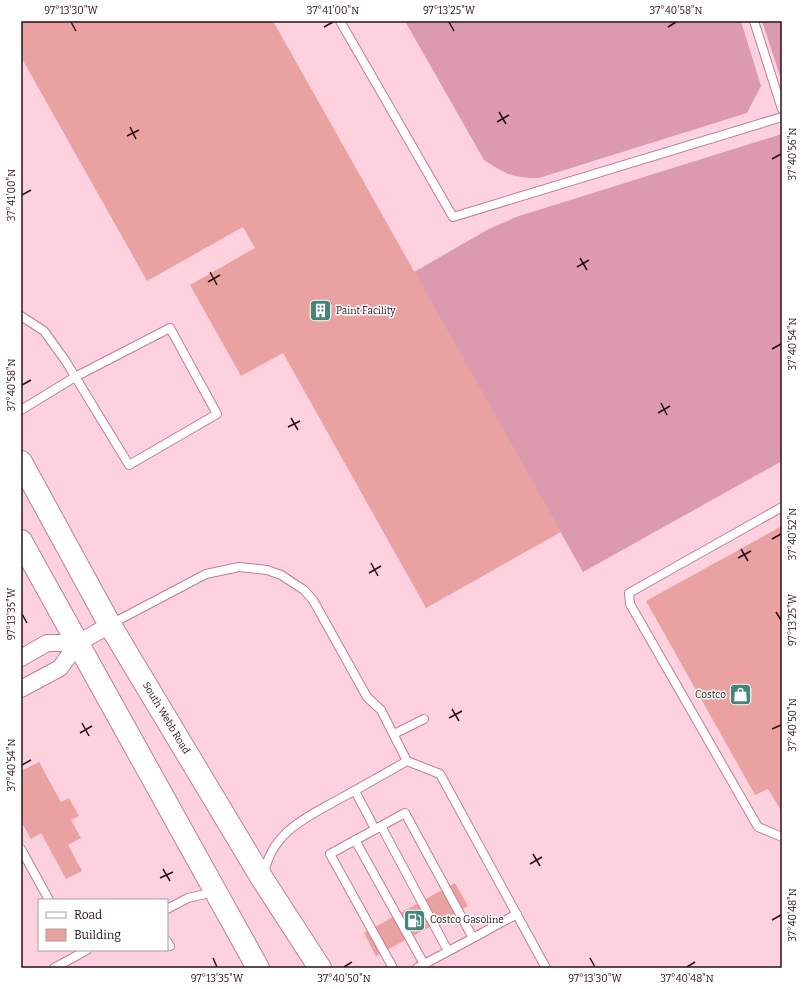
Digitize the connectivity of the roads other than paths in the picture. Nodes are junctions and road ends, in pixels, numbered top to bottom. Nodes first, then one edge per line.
1 (340, 21) edge
2 (754, 21) edge
3 (782, 108) edge
4 (782, 117) edge
5 (21, 316) edge
6 (75, 377) junction
7 (21, 410) edge
8 (21, 462) edge
9 (782, 507) edge
10 (21, 542) edge
11 (110, 625) junction
12 (78, 643) junction
13 (21, 658) edge
14 (21, 689) edge
15 (424, 719) dead end
16 (394, 734) junction
17 (407, 761) junction
18 (355, 790) junction
19 (378, 828) junction
20 (782, 837) edge
21 (355, 840) junction
22 (21, 849) edge
23 (263, 880) junction
24 (214, 892) junction
25 (48, 899) edge
26 (168, 908) edge
27 (517, 914) junction
28 (474, 938) junction
29 (81, 951) edge
30 (448, 951) junction
31 (421, 966) edge
32 (54, 968) edge
33 (258, 968) edge
34 (320, 968) edge
35 (393, 968) edge
36 (546, 968) edge

1 - 4 lane
2 - 3 lane
5 - 6 lane
6 - 6 lane
6 - 7 lane
8 - 11 main road, South Webb Road
9 - 20 lane
10 - 12 main road
11 - 12 street
11 - 16 lane
11 - 23 main road, South Webb Road
12 - 13 street
12 - 14 street
12 - 24 main road
15 - 16 lane
16 - 17 lane
17 - 18 lane
17 - 27 lane
18 - 19 lane
18 - 23 lane
19 - 21 lane
19 - 28 lane
19 - 30 lane
21 - 31 lane
21 - 35 lane
22 - 25 lane
23 - 34 main road, South Webb Road
24 - 26 lane
24 - 33 main road
27 - 28 lane
27 - 36 lane
28 - 30 lane
29 - 32 lane
30 - 31 lane

